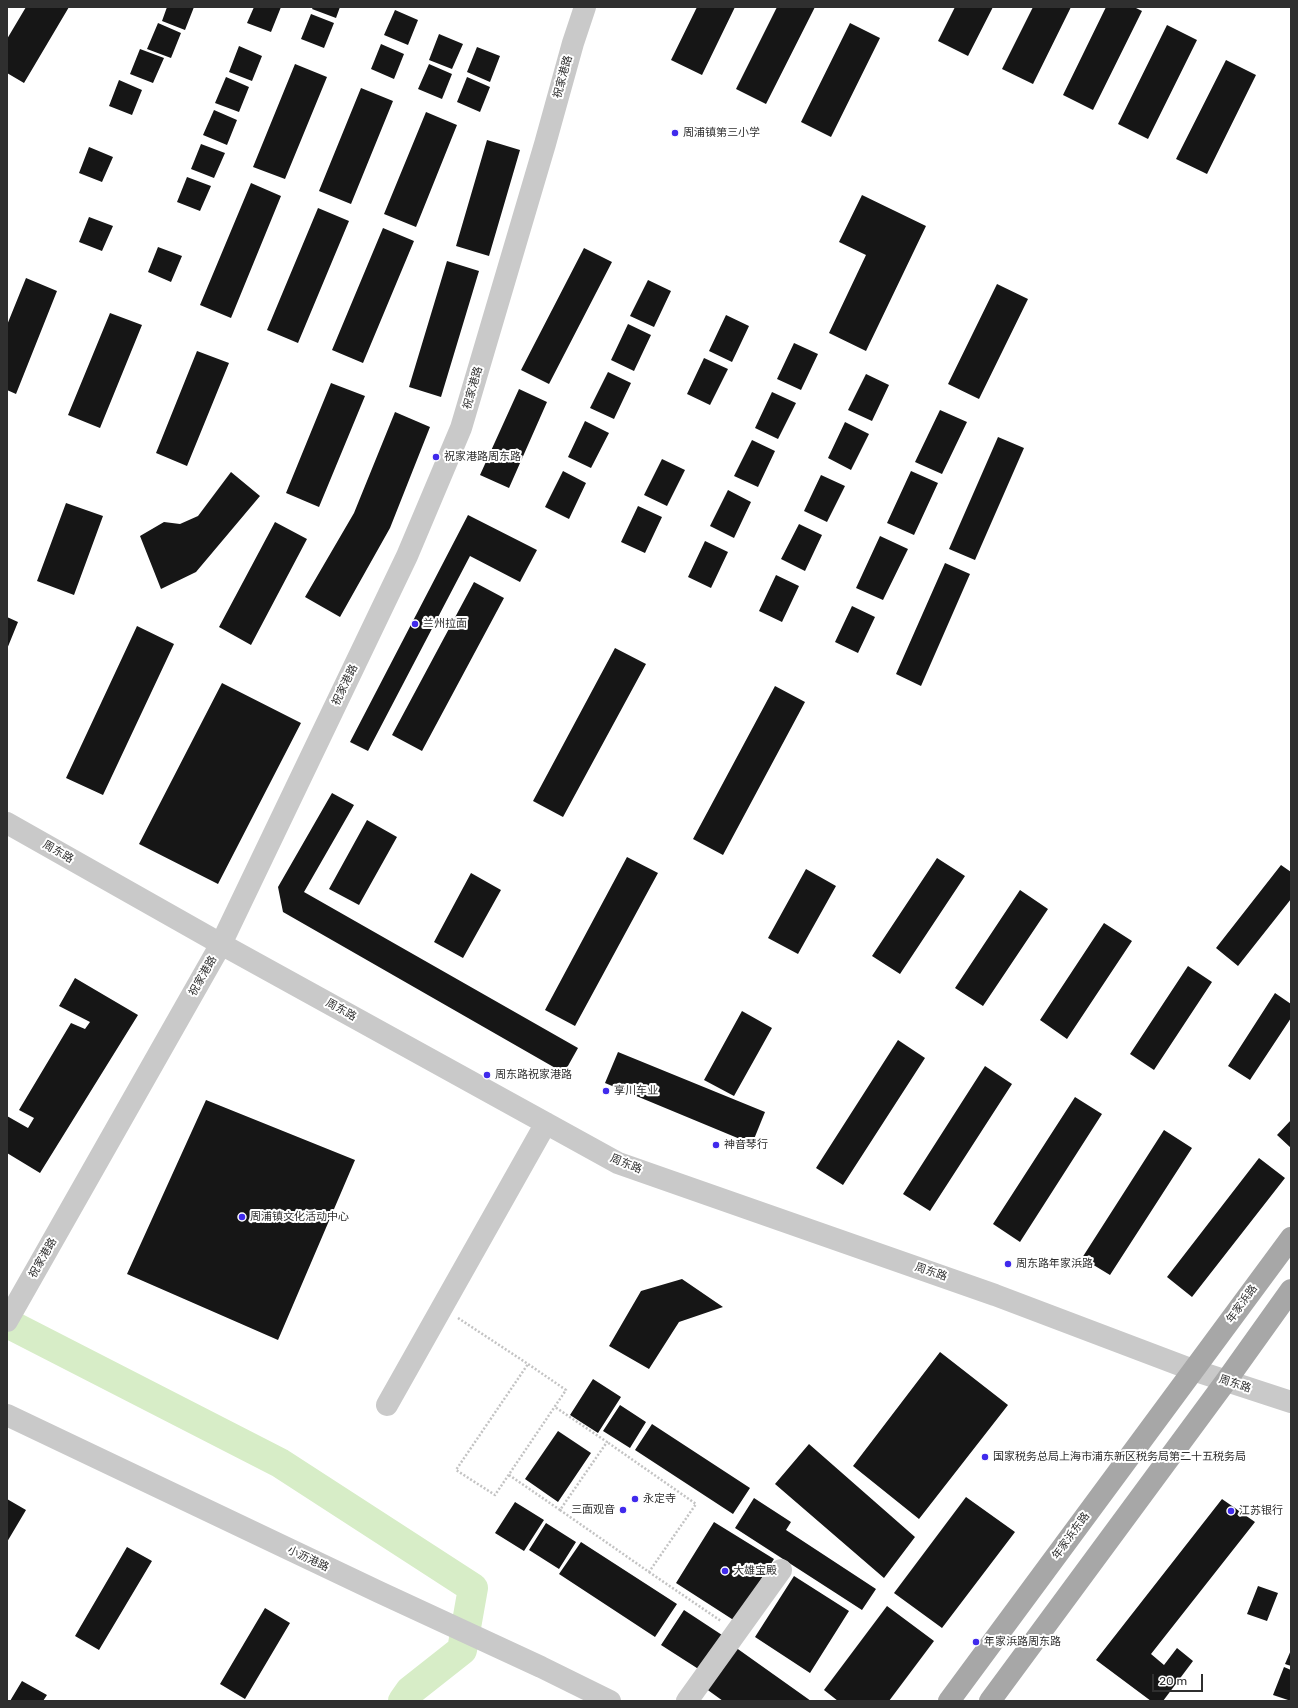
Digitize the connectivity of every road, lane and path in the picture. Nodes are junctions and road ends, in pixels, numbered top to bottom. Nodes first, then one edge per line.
1 (585, 7) edge
2 (7, 823) edge
3 (221, 944) junction
4 (546, 1123) junction
5 (1291, 1238) edge
6 (1291, 1290) edge
7 (442, 1308) junction
8 (7, 1321) edge
9 (528, 1364) junction
10 (1193, 1370) junction
11 (1226, 1381) junction
12 (1291, 1402) edge
13 (387, 1405) dead end
14 (555, 1407) junction
15 (7, 1415) edge
16 (607, 1442) junction
17 (508, 1475) junction
18 (560, 1510) junction
19 (781, 1570) dead end
20 (648, 1572) junction
21 (737, 1631) junction
22 (610, 1701) edge
23 (687, 1701) edge
24 (949, 1701) edge
25 (990, 1701) edge

1 - 3 street, 祝家港路
2 - 3 street, 周东路
3 - 4 street, 周东路
3 - 8 street, 祝家港路
4 - 7 street
4 - 10 street, 周东路
5 - 10 main road, 年家浜路
6 - 11 main road
7 - 9 path
7 - 13 street
9 - 14 path
9 - 17 path
10 - 11 street, 周东路
10 - 24 main road, 年家浜东路
11 - 12 street, 周东路
11 - 25 main road
14 - 16 path
14 - 17 path
15 - 22 street, 小沥港路
16 - 18 path
16 - 20 path
17 - 18 path
18 - 20 path
19 - 21 street
20 - 21 path
21 - 23 street

